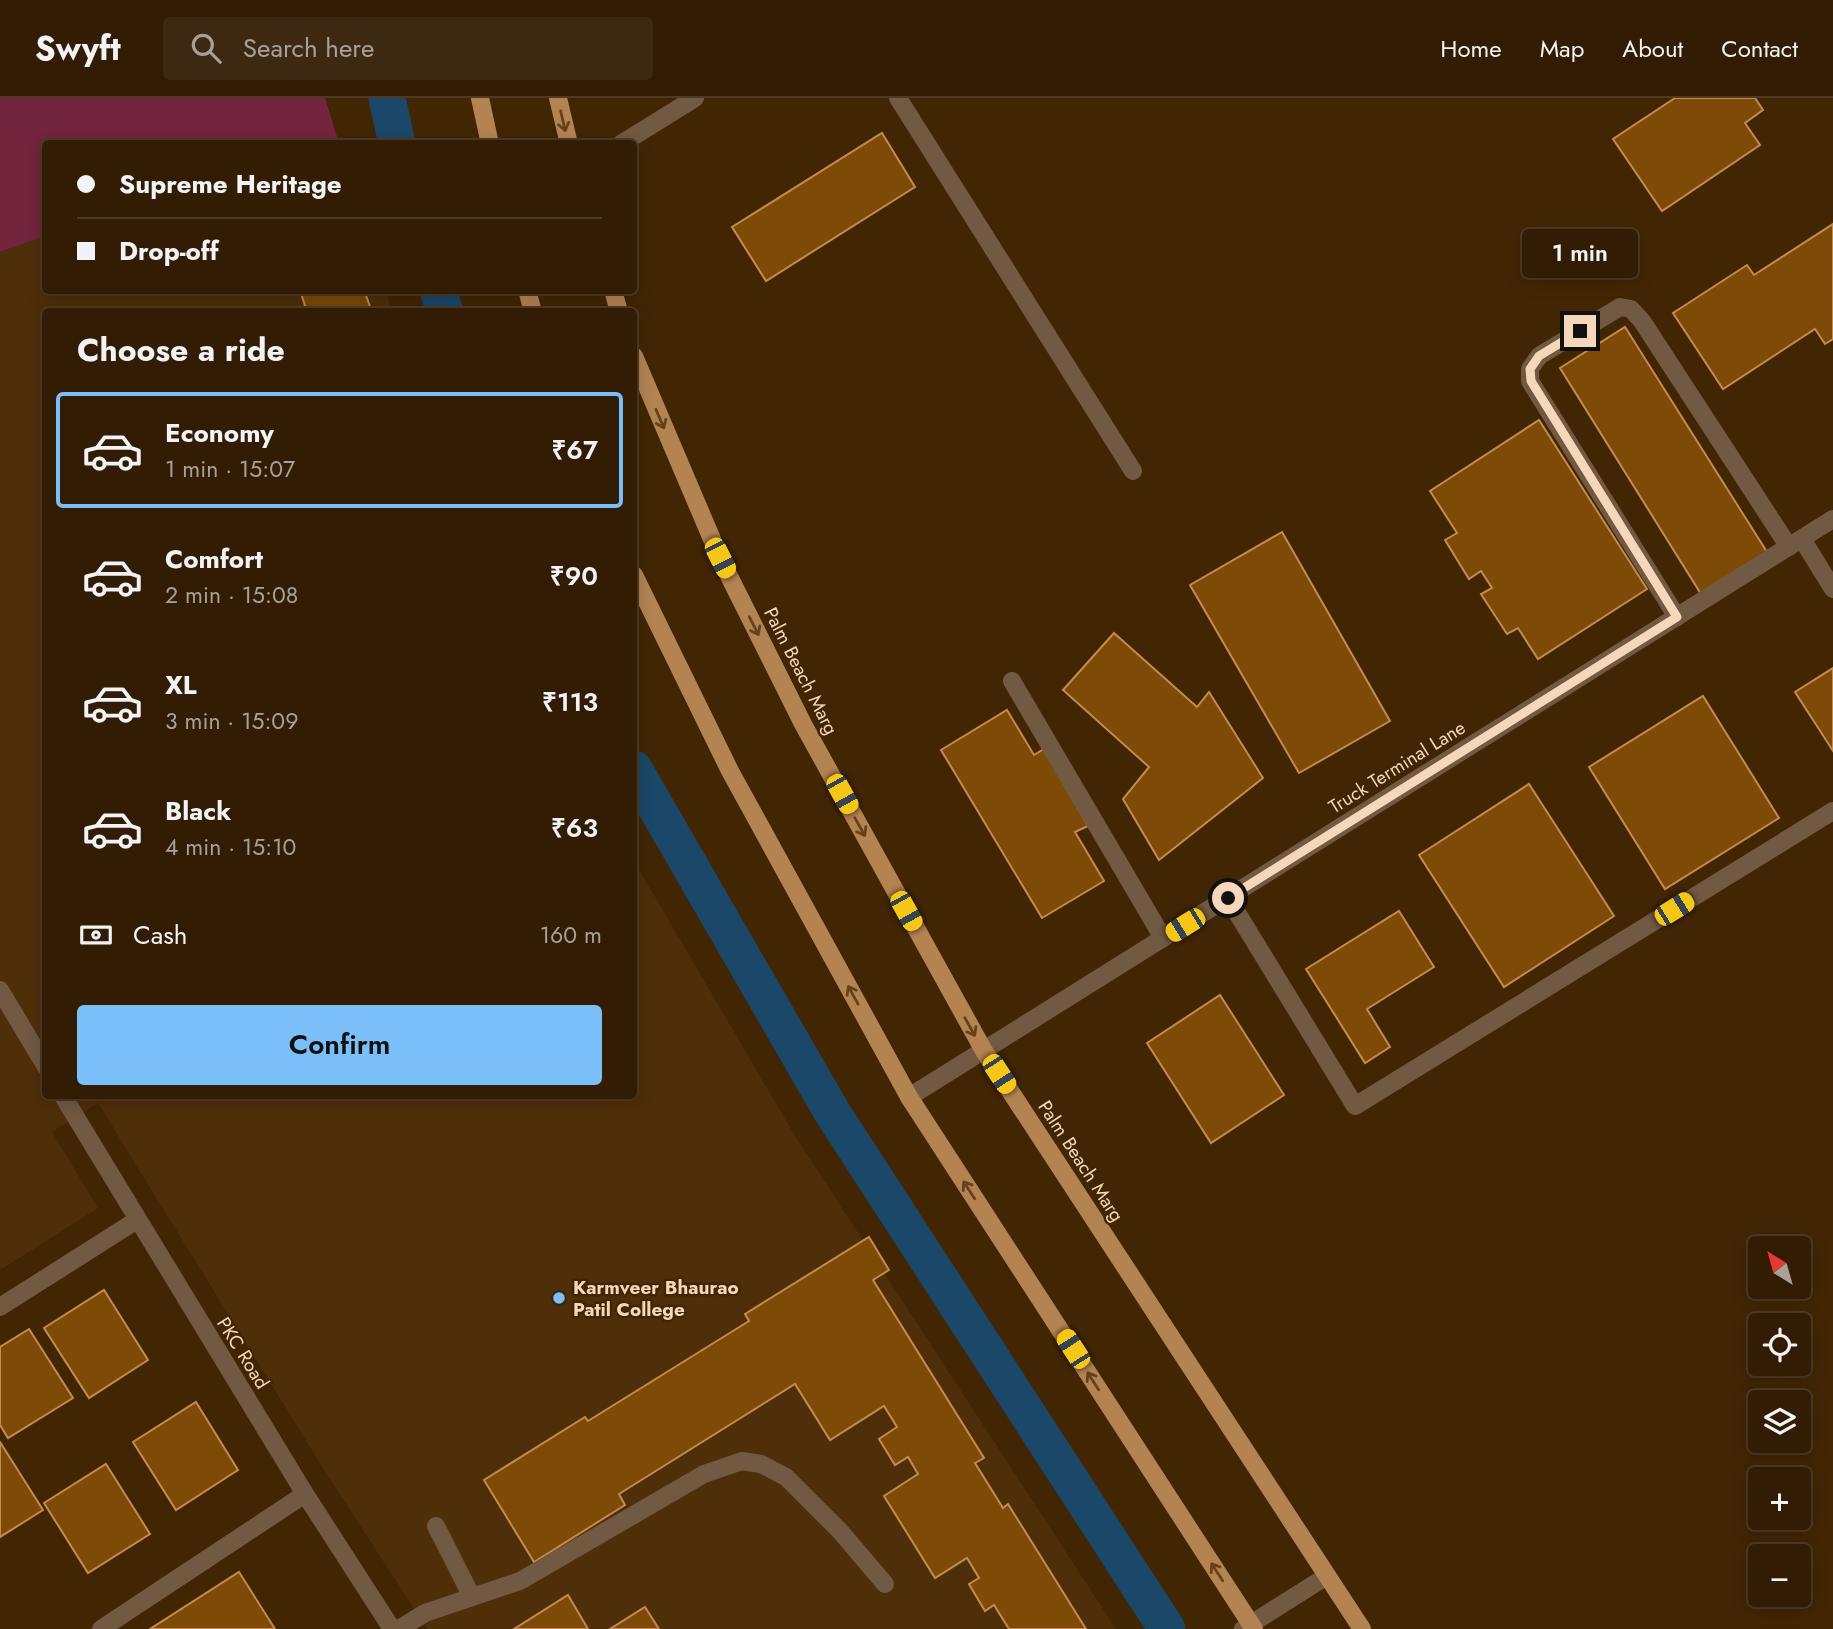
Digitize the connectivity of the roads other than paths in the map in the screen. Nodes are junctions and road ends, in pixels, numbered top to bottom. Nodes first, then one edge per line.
1 (480, 98) edge
2 (558, 98) edge
3 (695, 98) edge
4 (898, 98) edge
5 (489, 140) edge
6 (568, 140) edge
7 (627, 140) edge
8 (637, 363) edge
9 (1133, 471) dead end
10 (1833, 519) edge
11 (1795, 543) junction
12 (637, 581) edge
13 (1833, 589) edge
14 (1677, 617) junction
15 (1012, 681) dead end
16 (1833, 811) edge
17 (1228, 898) junction
18 (1163, 938) junction
19 (0, 990) edge
20 (984, 1051) junction
21 (42, 1060) edge
22 (909, 1097) junction
23 (65, 1099) edge
24 (137, 1220) junction
25 (0, 1307) edge
26 (305, 1494) junction
27 (436, 1527) dead end
28 (1327, 1576) junction
29 (886, 1584) dead end
30 (472, 1597) junction
31 (1249, 1627) edge
32 (101, 1629) edge
33 (392, 1629) edge
34 (399, 1629) edge
35 (1362, 1629) edge

1 - 5 main road
2 -> 6 main road
3 - 7 street
4 - 9 street
8 -> 20 main road, Palm Beach Marg
10 - 11 street, Truck Terminal Lane
11 - 13 street
11 - 14 street, Truck Terminal Lane
11 - 14 street
22 -> 12 main road
14 - 17 street, Truck Terminal Lane
15 - 18 street
16 - 17 street
17 - 18 street, Truck Terminal Lane
18 - 20 street, Truck Terminal Lane
19 - 21 street
20 - 22 street, Truck Terminal Lane
20 - 28 main road, Palm Beach Marg
31 -> 22 main road
23 - 24 street, PKC Road
24 - 25 street
24 - 26 street, PKC Road
26 - 32 street
26 - 33 street, PKC Road
27 - 30 street
28 - 31 street
28 - 35 main road, Palm Beach Marg
29 - 30 street
30 - 34 street

